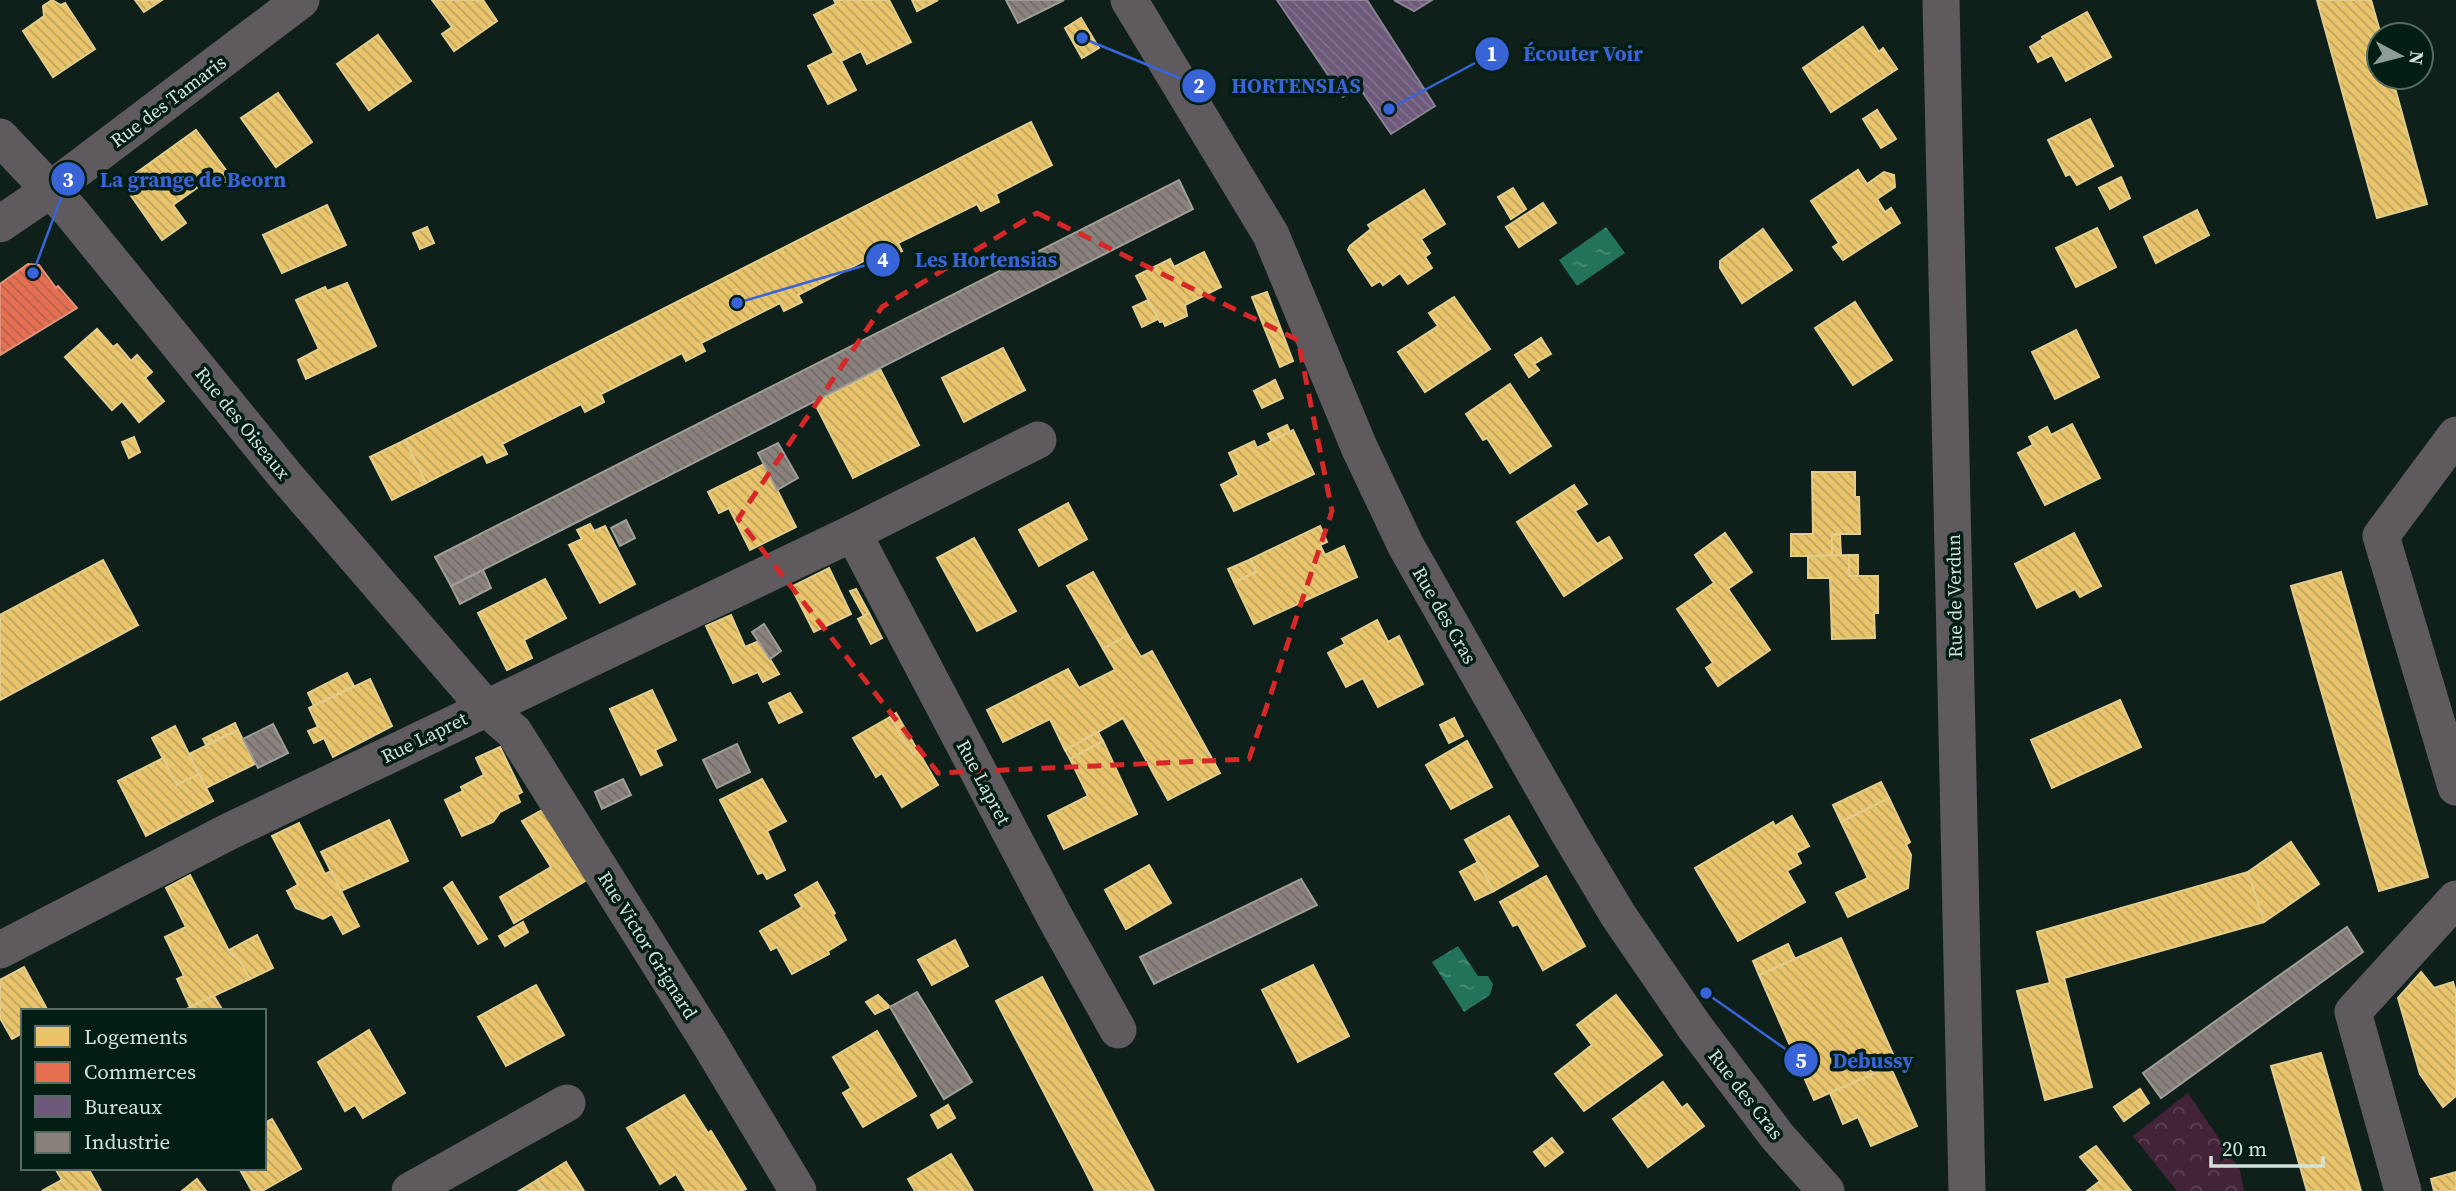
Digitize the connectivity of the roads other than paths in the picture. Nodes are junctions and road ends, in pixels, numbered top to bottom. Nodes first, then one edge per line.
1 (302, 0) edge
2 (1129, 0) edge
3 (1941, 0) edge
4 (0, 137) edge
5 (50, 190) junction
6 (0, 224) edge
7 (2456, 435) edge
8 (1038, 440) dead end
9 (853, 533) junction
10 (486, 708) junction
11 (2456, 787) edge
12 (2456, 899) edge
13 (0, 950) edge
14 (1118, 1030) dead end
15 (567, 1103) dead end
16 (414, 1190) edge
17 (798, 1191) edge
18 (1826, 1191) edge
19 (1967, 1191) edge
20 (2403, 1191) edge

1 - 5 street, Rue des Tamaris
2 - 18 street, Rue des Cras
3 - 19 street, Rue de Verdun
4 - 5 street, Rue des Oiseaux
5 - 6 street, Rue des Tamaris
5 - 10 street, Rue des Oiseaux
7 - 11 street
8 - 9 street, Rue Lapret
9 - 10 street, Rue Lapret
9 - 14 street, Rue Lapret
10 - 13 street, Rue Lapret
10 - 17 street, Rue Victor Grignard
12 - 20 street
15 - 16 street

